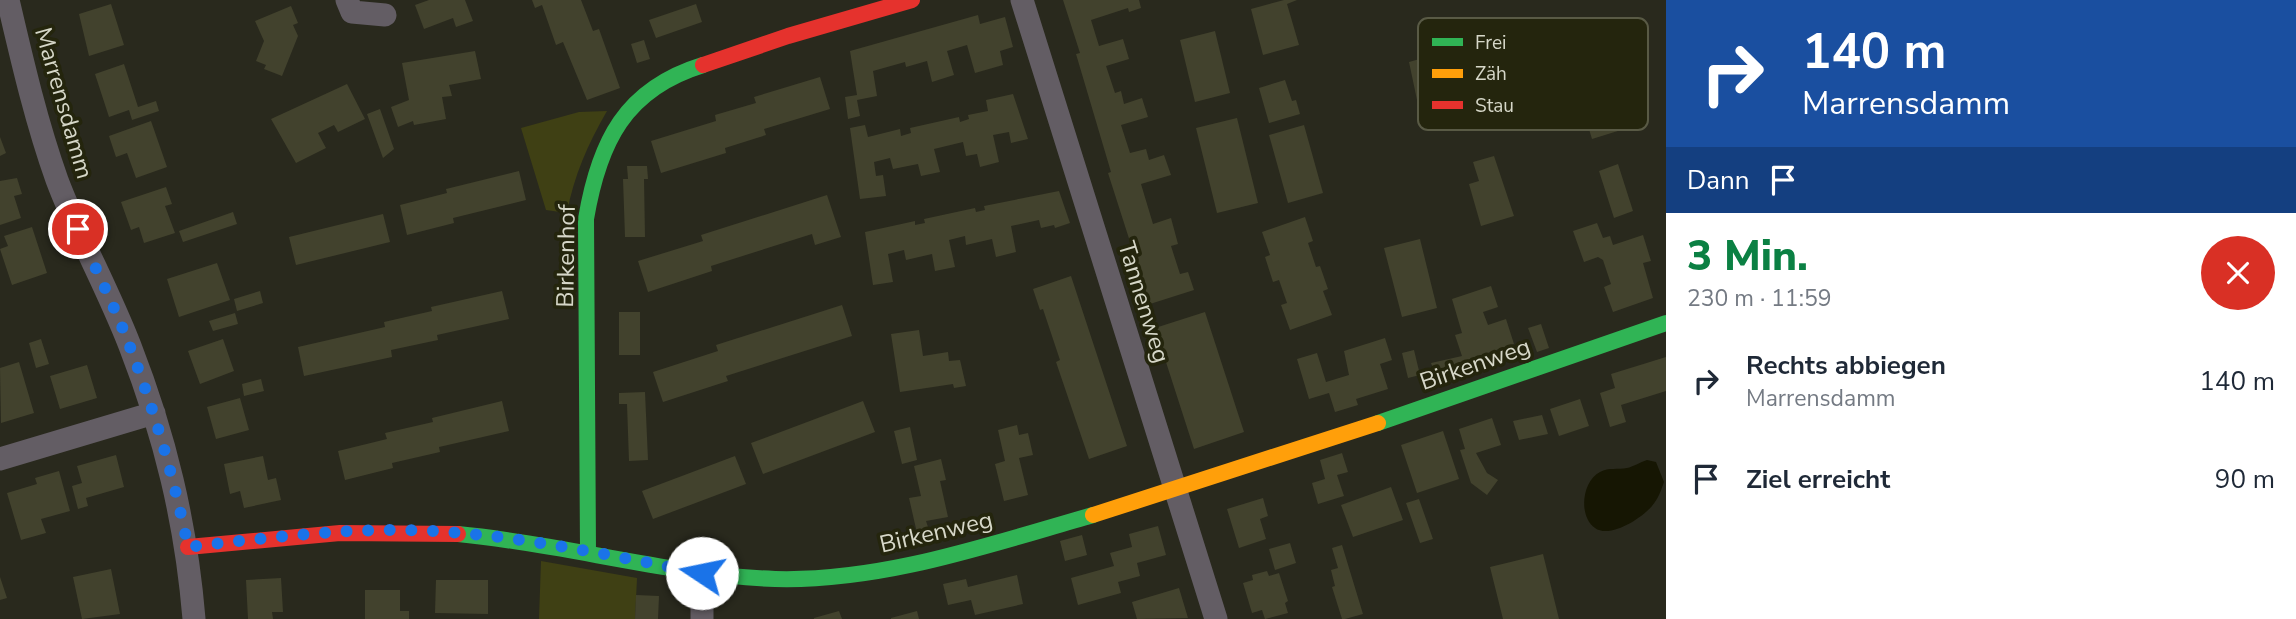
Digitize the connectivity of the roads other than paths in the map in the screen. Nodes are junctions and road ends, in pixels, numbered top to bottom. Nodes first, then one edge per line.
1 (8, 0) edge
2 (347, 0) edge
3 (912, 0) edge
4 (1022, 0) edge
5 (385, 15) dead end
6 (1666, 323) edge
7 (154, 413) junction
8 (0, 459) edge
9 (1175, 489) junction
10 (188, 547) junction
11 (588, 552) junction
12 (702, 573) junction
13 (194, 619) edge
14 (702, 619) edge
15 (1216, 619) edge

1 - 7 street, Marrensdamm
2 - 5 street
3 - 11 street, Birkenhof
4 - 9 street, Tannenweg
6 - 9 street, Birkenweg
7 - 8 street
7 - 10 street, Marrensdamm
9 - 12 street, Birkenweg
9 - 15 street, Tannenweg
10 - 11 street, Birkenweg
10 - 13 street, Marrensdamm
11 - 12 street, Birkenweg
12 - 14 street

